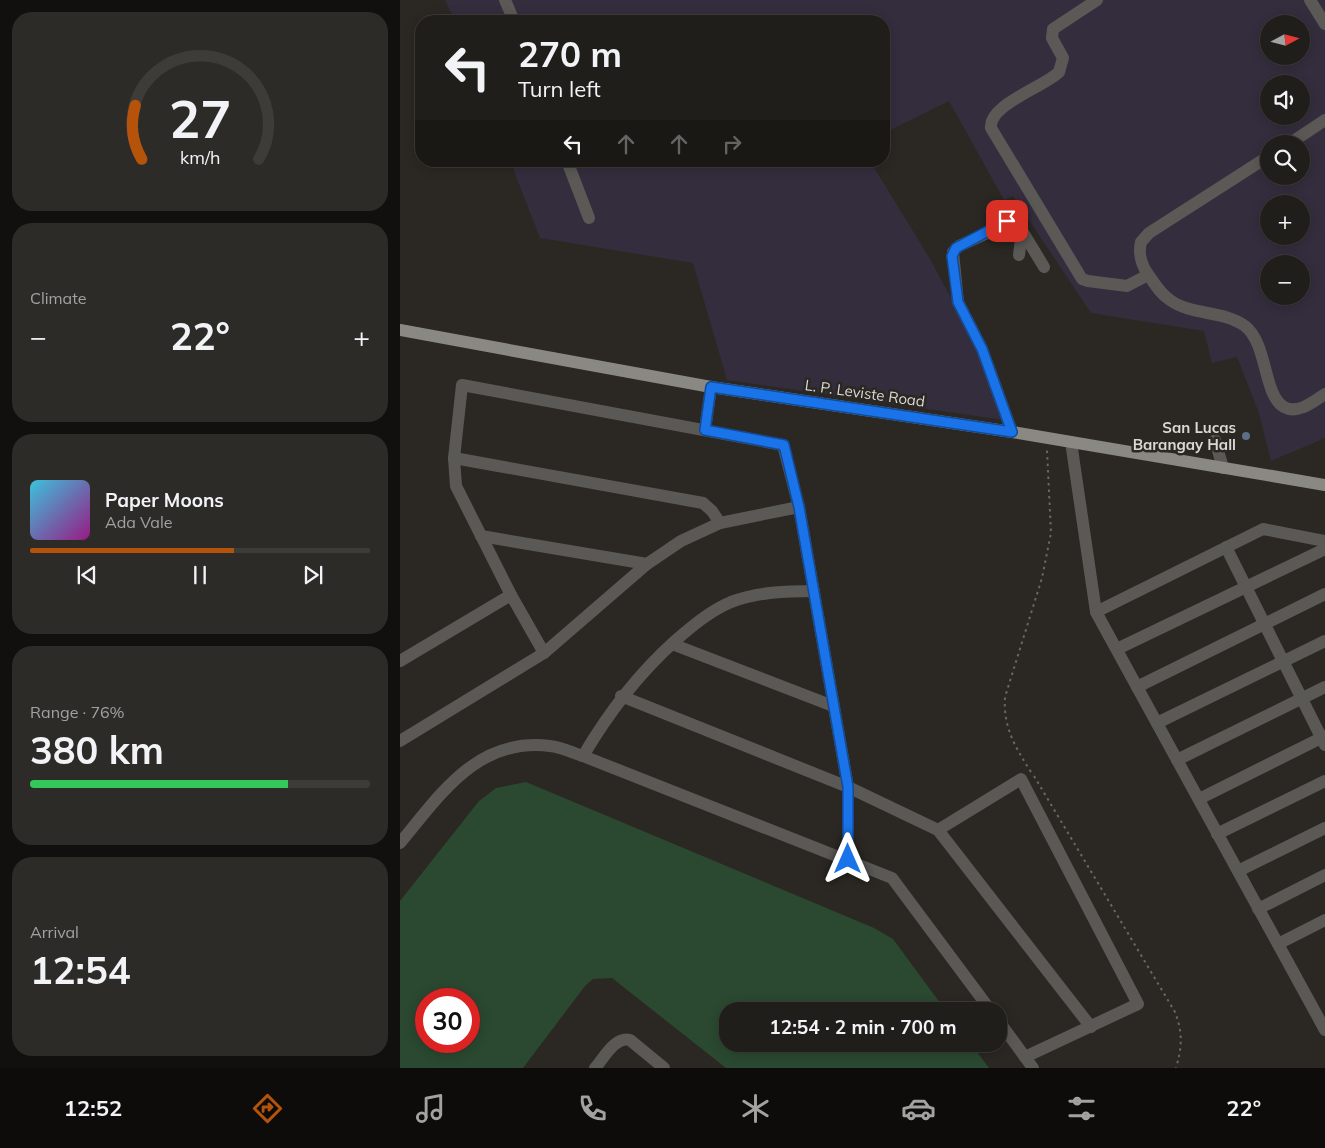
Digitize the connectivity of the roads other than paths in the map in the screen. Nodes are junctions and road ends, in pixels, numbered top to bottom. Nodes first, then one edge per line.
1 (505, 0) edge
2 (1097, 0) edge
3 (1310, 0) edge
4 (511, 15) edge
5 (1325, 24) edge
6 (1325, 120) edge
7 (1302, 135) edge
8 (1260, 162) edge
9 (569, 167) edge
10 (589, 218) dead end
11 (1022, 231) junction
12 (1019, 255) dead end
13 (1044, 267) dead end
14 (1148, 275) junction
15 (400, 330) edge
16 (711, 387) junction
17 (1325, 394) edge
18 (705, 430) junction
19 (1012, 432) junction
20 (1215, 440) dead end
21 (1071, 442) junction
22 (454, 458) junction
23 (1223, 468) junction
24 (1325, 485) edge
25 (799, 507) junction
26 (720, 523) junction
27 (481, 536) junction
28 (1325, 541) edge
29 (1226, 547) junction
30 (1325, 549) edge
31 (647, 564) junction
32 (1246, 587) junction
33 (814, 591) junction
34 (1325, 594) edge
35 (511, 595) junction
36 (1096, 612) junction
37 (1264, 624) junction
38 (1325, 641) edge
39 (672, 644) junction
40 (1117, 649) junction
41 (544, 653) junction
42 (400, 661) edge
43 (1283, 661) junction
44 (1137, 687) junction
45 (1325, 687) edge
46 (621, 696) junction
47 (1302, 698) junction
48 (833, 706) junction
49 (1157, 723) junction
50 (1324, 740) edge
51 (400, 741) edge
52 (583, 756) junction
53 (1177, 760) junction
54 (1325, 781) edge
55 (848, 787) junction
56 (1199, 799) junction
57 (1325, 828) edge
58 (938, 830) junction
59 (1217, 834) junction
60 (400, 843) edge
61 (848, 859) junction
62 (1238, 870) junction
63 (1325, 875) edge
64 (1258, 908) junction
65 (1325, 920) edge
66 (1278, 944) junction
67 (984, 1002) edge
68 (1091, 1026) junction
69 (1325, 1030) edge
70 (1007, 1032) edge
71 (1025, 1057) junction
72 (596, 1068) edge
73 (664, 1068) edge
74 (1033, 1068) edge

1 - 4 street
2 - 14 street
3 - 5 street
6 - 7 street
8 - 14 street
9 - 10 street
11 - 12 street
11 - 13 street
11 - 19 street
14 - 17 street
15 - 16 main road, L. P. Leviste Road
16 - 18 street
16 - 19 main road, L. P. Leviste Road
18 - 22 street
18 - 25 street
19 - 21 main road, L. P. Leviste Road
20 - 23 street
21 - 23 main road, L. P. Leviste Road
21 - 36 street
22 - 26 street
22 - 27 street
23 - 24 main road, L. P. Leviste Road
25 - 26 street
25 - 33 street
26 - 31 street
27 - 31 street
27 - 35 street
28 - 29 street
29 - 32 street
29 - 36 street
30 - 32 street
31 - 41 street
32 - 37 street
32 - 40 street
33 - 39 street
33 - 48 street
34 - 37 street
35 - 41 street
35 - 42 street
36 - 40 street
37 - 43 street
37 - 44 street
38 - 43 street
39 - 46 street
39 - 48 street
40 - 44 street
41 - 51 street
43 - 47 street
43 - 49 street
44 - 49 street
45 - 47 street
46 - 52 street
46 - 55 street
47 - 50 street
47 - 53 street
48 - 55 street
49 - 53 street
50 - 56 street
52 - 60 street
52 - 61 street
53 - 56 street
54 - 59 street
55 - 58 street
55 - 61 street
56 - 59 street
57 - 62 street
58 - 68 street
58 - 68 street
59 - 62 street
61 - 67 street
62 - 64 street
63 - 64 street
64 - 66 street
65 - 66 street
66 - 69 street
68 - 71 street
70 - 71 street
71 - 74 street
72 - 73 street

